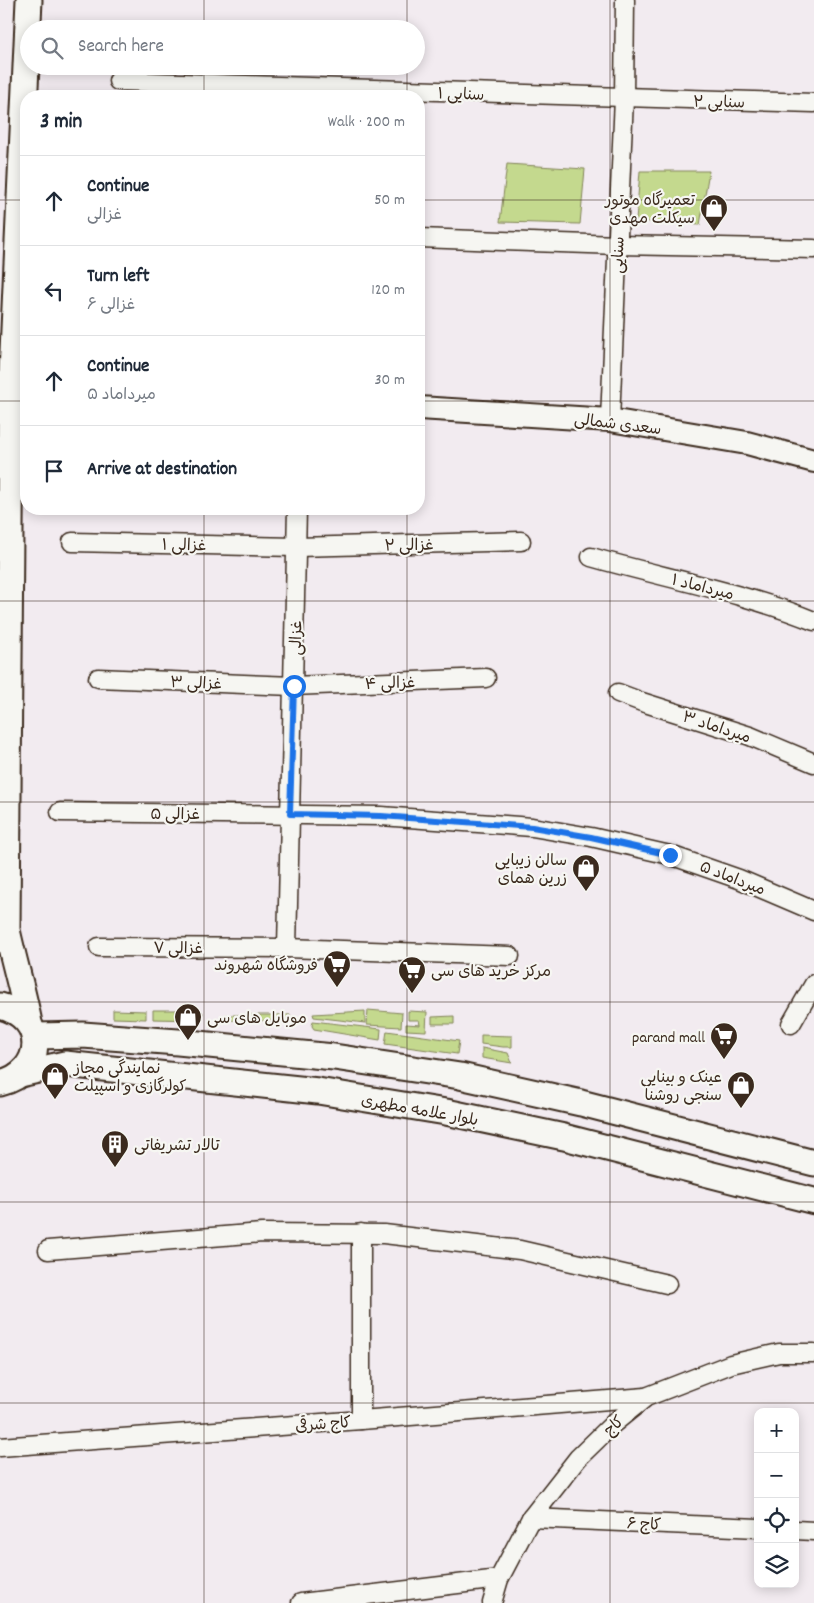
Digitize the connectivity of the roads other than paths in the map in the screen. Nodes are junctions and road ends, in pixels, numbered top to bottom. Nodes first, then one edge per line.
1 (29, 0) edge
2 (625, 0) edge
3 (28, 20) edge
4 (27, 75) edge
5 (118, 81) dead end
6 (27, 90) edge
7 (386, 90) edge
8 (425, 91) edge
9 (624, 98) junction
10 (814, 103) edge
11 (425, 238) edge
12 (618, 245) junction
13 (814, 249) edge
14 (20, 356) edge
15 (19, 395) edge
16 (425, 408) edge
17 (610, 420) junction
18 (814, 461) edge
19 (297, 515) edge
20 (522, 541) dead end
21 (72, 542) dead end
22 (297, 547) junction
23 (591, 557) dead end
24 (814, 621) edge
25 (98, 678) dead end
26 (486, 678) dead end
27 (294, 686) junction
28 (618, 693) dead end
29 (814, 763) edge
30 (60, 812) dead end
31 (290, 814) junction
32 (591, 837) joint
33 (814, 911) edge
34 (4, 937) edge
35 (99, 947) dead end
36 (287, 948) junction
37 (510, 956) dead end
38 (814, 984) edge
39 (0, 1006) edge
40 (791, 1024) dead end
41 (32, 1029) junction
42 (10, 1079) edge
43 (814, 1163) edge
44 (814, 1201) edge
45 (361, 1234) junction
46 (48, 1250) dead end
47 (667, 1284) dead end
48 (814, 1353) edge
49 (646, 1397) junction
50 (361, 1420) junction
51 (0, 1447) edge
52 (531, 1518) junction
53 (754, 1528) edge
54 (799, 1530) edge
55 (814, 1530) edge
56 (499, 1579) junction
57 (301, 1603) edge
58 (492, 1603) edge

1 - 3 main road
2 - 9 street, سنایی
4 - 6 main road
5 - 7 street, سنایی ۱
8 - 9 street, سنایی ۱
9 - 10 street, سنایی ۲
9 - 12 street, سنایی
11 - 12 street
12 - 13 street
12 - 17 street, سنایی
14 - 15 main road
15 - 34 main road
16 - 17 street, سعدی شمالی
17 - 18 street, سعدی شمالی
19 - 22 street, غزالی
20 - 22 street, غزالی ۲
21 - 22 street, غزالی ۱
22 - 27 street, غزالی
23 - 24 street, میرداماد ۱
25 - 27 street, غزالی ۳
26 - 27 street, غزالی ۴
27 - 31 street, غزالی
28 - 29 street, میرداماد ۳
30 - 31 street, غزالی ۵
31 - 32 street, غزالی ۵
31 - 36 street, غزالی
32 - 33 street, میرداماد ۵
34 - 41 main road
35 - 36 street, غزالی ۷
36 - 37 street, غزالی ۷
38 - 40 street
39 - 41 main road
41 - 42 main road
41 - 43 main road
42 - 44 main road, بلوار علامه مطهری
45 - 46 street
45 - 47 street
45 - 50 street
48 - 49 street, کاج
49 - 50 street, کاج شرقی
49 - 52 street, کاج
50 - 51 street, کاج شرقی
52 - 53 street, کاج ۶
52 - 56 street, کاج
54 - 55 street
56 - 57 street
56 - 58 street, کاج

